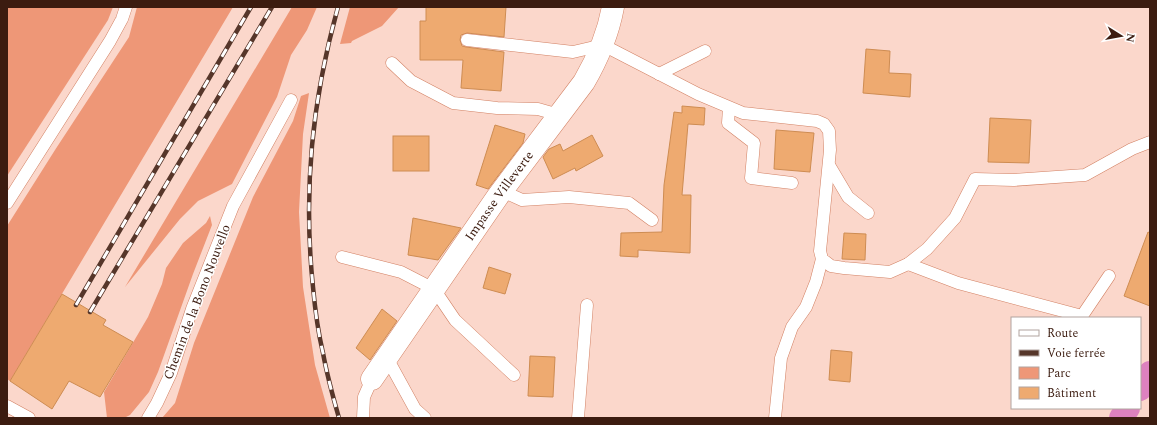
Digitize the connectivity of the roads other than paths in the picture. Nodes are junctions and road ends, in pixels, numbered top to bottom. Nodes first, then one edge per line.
1 (126, 7) edge
2 (613, 7) edge
3 (467, 40) dead end
4 (603, 45) junction
5 (705, 51) dead end
6 (392, 63) dead end
7 (659, 74) junction
8 (291, 100) dead end
9 (729, 108) junction
10 (559, 115) junction
11 (1150, 142) edge
12 (829, 165) junction
13 (792, 183) dead end
14 (502, 191) junction
15 (7, 203) edge
16 (868, 213) dead end
17 (652, 220) dead end
18 (342, 257) dead end
19 (822, 259) junction
20 (908, 264) junction
21 (1109, 276) dead end
22 (434, 289) junction
23 (587, 305) dead end
24 (387, 358) junction
25 (514, 375) dead end
26 (372, 379) joint
27 (7, 406) edge
28 (29, 418) edge
29 (148, 418) edge
30 (363, 418) edge
31 (425, 418) edge
32 (578, 418) edge
33 (775, 418) edge

1 - 15 lane
2 - 4 street, Impasse Villeverte
3 - 4 lane
4 - 7 lane
4 - 10 street, Impasse Villeverte
5 - 7 lane
6 - 10 lane
7 - 9 lane
8 - 29 lane, Chemin de la Bono Nouvello
9 - 12 lane
9 - 13 lane
10 - 14 street, Impasse Villeverte
11 - 20 lane
12 - 16 lane
12 - 19 lane
14 - 17 lane
14 - 22 street, Impasse Villeverte
18 - 22 lane
19 - 20 lane
19 - 33 lane
20 - 21 lane
22 - 24 street, Impasse Villeverte
22 - 25 lane
23 - 32 lane
24 - 26 street, Impasse Villeverte
24 - 31 lane
26 - 30 lane
27 - 28 lane

